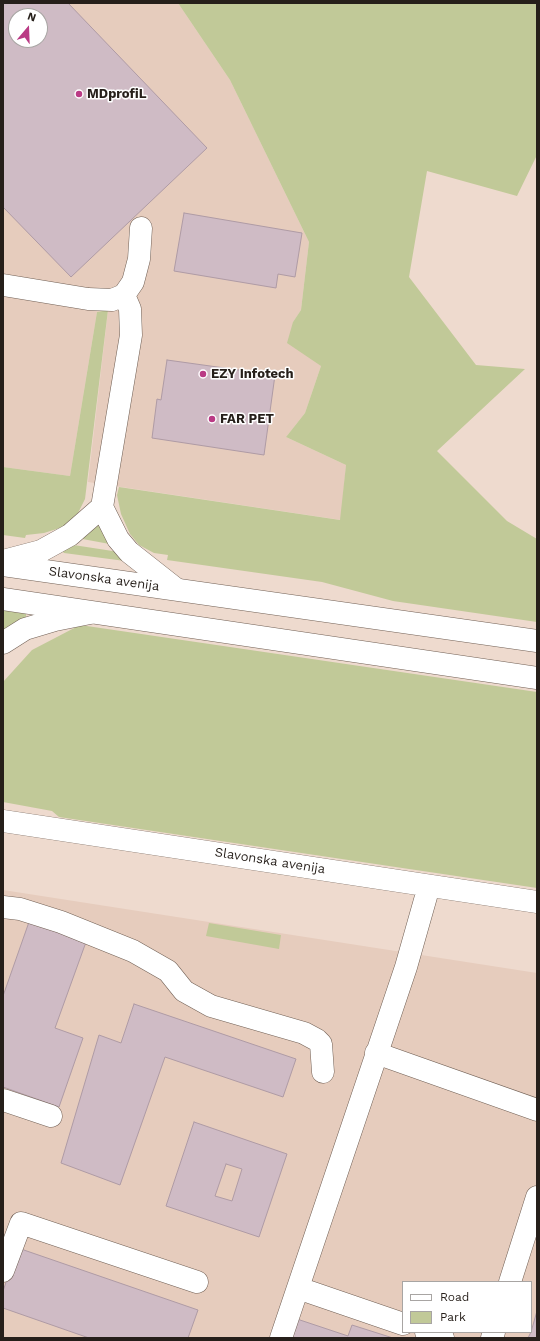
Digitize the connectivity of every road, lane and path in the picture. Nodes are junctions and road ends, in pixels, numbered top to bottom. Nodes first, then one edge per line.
1 (141, 228) dead end
2 (3, 285) edge
3 (124, 295) junction
4 (102, 506) junction
5 (3, 561) edge
6 (3, 565) edge
7 (176, 589) junction
8 (3, 599) edge
9 (90, 613) junction
10 (537, 641) edge
11 (3, 643) edge
12 (537, 678) edge
13 (3, 821) edge
14 (429, 886) junction
15 (537, 902) edge
16 (3, 907) edge
17 (376, 1053) junction
18 (323, 1072) dead end
19 (3, 1100) edge
20 (537, 1110) edge
21 (51, 1116) dead end
22 (537, 1196) edge
23 (3, 1271) edge
24 (510, 1281) edge
25 (197, 1282) dead end
26 (298, 1288) junction
27 (402, 1324) edge
28 (429, 1333) edge
29 (281, 1338) edge
30 (443, 1338) edge

1 - 3 street
2 - 3 street
3 - 4 street
4 - 5 street
4 - 7 street
6 - 7 street, Slavonska avenija
7 - 10 street, Slavonska avenija
8 - 9 street
9 - 11 street
9 - 12 street
13 - 14 street, Slavonska avenija
14 - 15 street, Slavonska avenija
14 - 17 street
16 - 18 street
17 - 20 street
17 - 26 street
19 - 21 street
22 - 24 street
23 - 25 street
26 - 27 street
26 - 29 street
28 - 30 street

